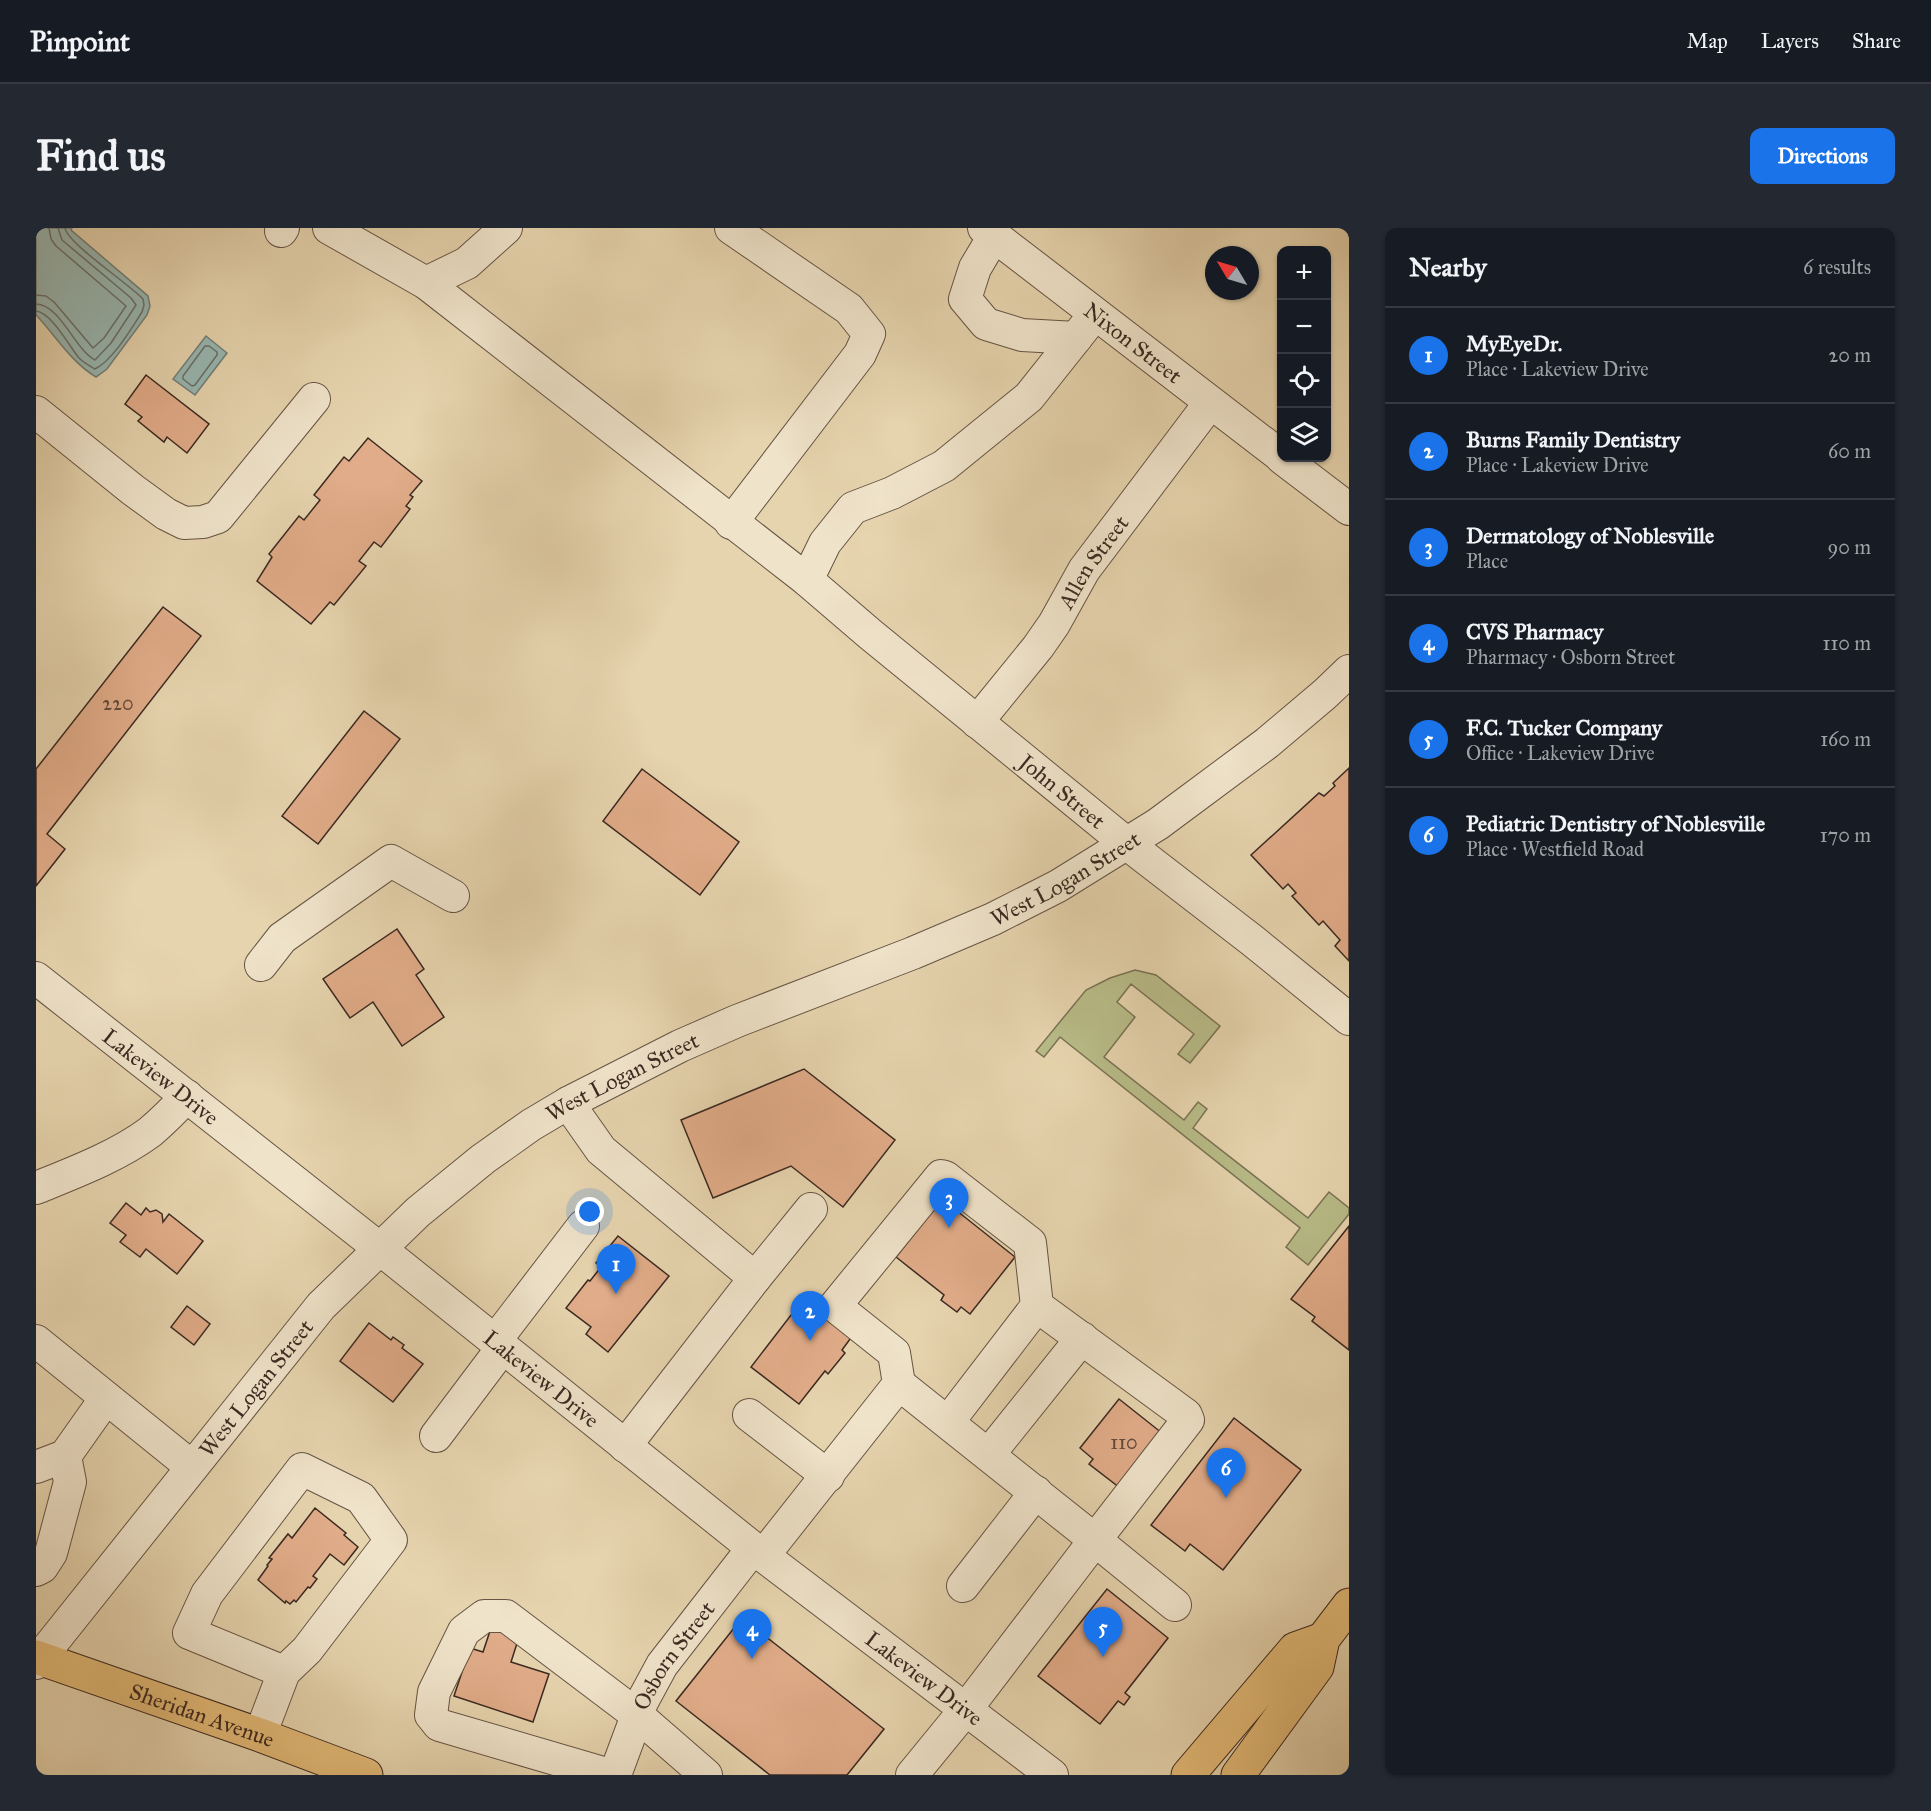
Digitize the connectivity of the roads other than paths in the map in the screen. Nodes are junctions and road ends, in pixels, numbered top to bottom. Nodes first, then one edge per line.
1 (329, 228) edge
2 (506, 228) edge
3 (731, 228) edge
4 (989, 232) edge
5 (377, 241) edge
6 (426, 283) junction
7 (1085, 326) junction
8 (314, 399) dead end
9 (1210, 403) junction
10 (36, 412) edge
11 (1277, 454) edge
12 (1287, 462) edge
13 (1349, 509) edge
14 (731, 523) junction
15 (807, 580) junction
16 (1349, 671) edge
17 (977, 722) junction
18 (1126, 843) junction
19 (453, 896) dead end
20 (261, 965) dead end
21 (36, 978) edge
22 (1349, 1019) edge
23 (187, 1096) junction
24 (568, 1103) junction
25 (36, 1188) edge
26 (811, 1209) dead end
27 (582, 1226) dead end
28 (380, 1248) junction
29 (755, 1278) junction
30 (1037, 1306) junction
31 (1082, 1338) junction
32 (36, 1341) edge
33 (499, 1344) junction
34 (899, 1384) junction
35 (106, 1398) junction
36 (749, 1415) dead end
37 (948, 1422) junction
38 (436, 1436) dead end
39 (625, 1446) junction
40 (989, 1454) junction
41 (44, 1463) edge
42 (192, 1467) junction
43 (828, 1476) junction
44 (1036, 1492) junction
45 (1095, 1540) junction
46 (758, 1552) junction
47 (36, 1570) edge
48 (963, 1586) dead end
49 (1175, 1605) dead end
50 (1349, 1605) edge
51 (1323, 1639) junction
52 (37, 1660) edge
53 (284, 1672) junction
54 (966, 1709) junction
55 (637, 1715) junction
56 (260, 1735) junction
57 (366, 1775) edge
58 (610, 1775) edge
59 (615, 1775) edge
60 (706, 1775) edge
61 (912, 1775) edge
62 (1052, 1775) edge
63 (1188, 1775) edge
64 (1238, 1775) edge

1 - 5 street, John Street
2 - 6 street
3 - 14 street
4 - 7 street, Nixon Street
4 - 7 street
5 - 6 street, John Street
6 - 14 street, John Street
7 - 9 street, Nixon Street
7 - 15 street
8 - 10 street
9 - 11 street, Nixon Street
9 - 17 street, Allen Street
12 - 13 street, Nixon Street
14 - 15 street, John Street
15 - 17 street, John Street
16 - 18 street, West Logan Street
17 - 18 street, John Street
18 - 22 street, John Street
18 - 24 street, West Logan Street
19 - 20 street
21 - 23 street, Lakeview Drive
23 - 25 street
23 - 28 street, Lakeview Drive
24 - 28 street, West Logan Street
24 - 29 street
26 - 29 street
27 - 33 street
28 - 33 street, Lakeview Drive
28 - 42 street, West Logan Street
29 - 39 street
30 - 31 street
30 - 34 street
30 - 37 street
31 - 40 street
31 - 45 street
32 - 35 street
33 - 38 street
33 - 39 street, Lakeview Drive
34 - 37 street
34 - 43 street, Osborn Street
35 - 41 street
35 - 42 street
36 - 43 street
37 - 40 street
39 - 46 street, Lakeview Drive
40 - 44 street
41 - 47 street
42 - 52 street, West Logan Street
43 - 46 street, Osborn Street
44 - 45 street
44 - 48 street
45 - 49 street
45 - 54 street
46 - 54 street, Lakeview Drive
46 - 55 street, Osborn Street
50 - 51 main road
51 - 63 main road
51 - 64 main road
52 - 56 main road, Sheridan Avenue
53 - 53 street
53 - 56 street
54 - 61 street
54 - 62 street, Lakeview Drive
55 - 58 street
55 - 59 street, Osborn Street
55 - 60 street
56 - 57 main road, Sheridan Avenue

